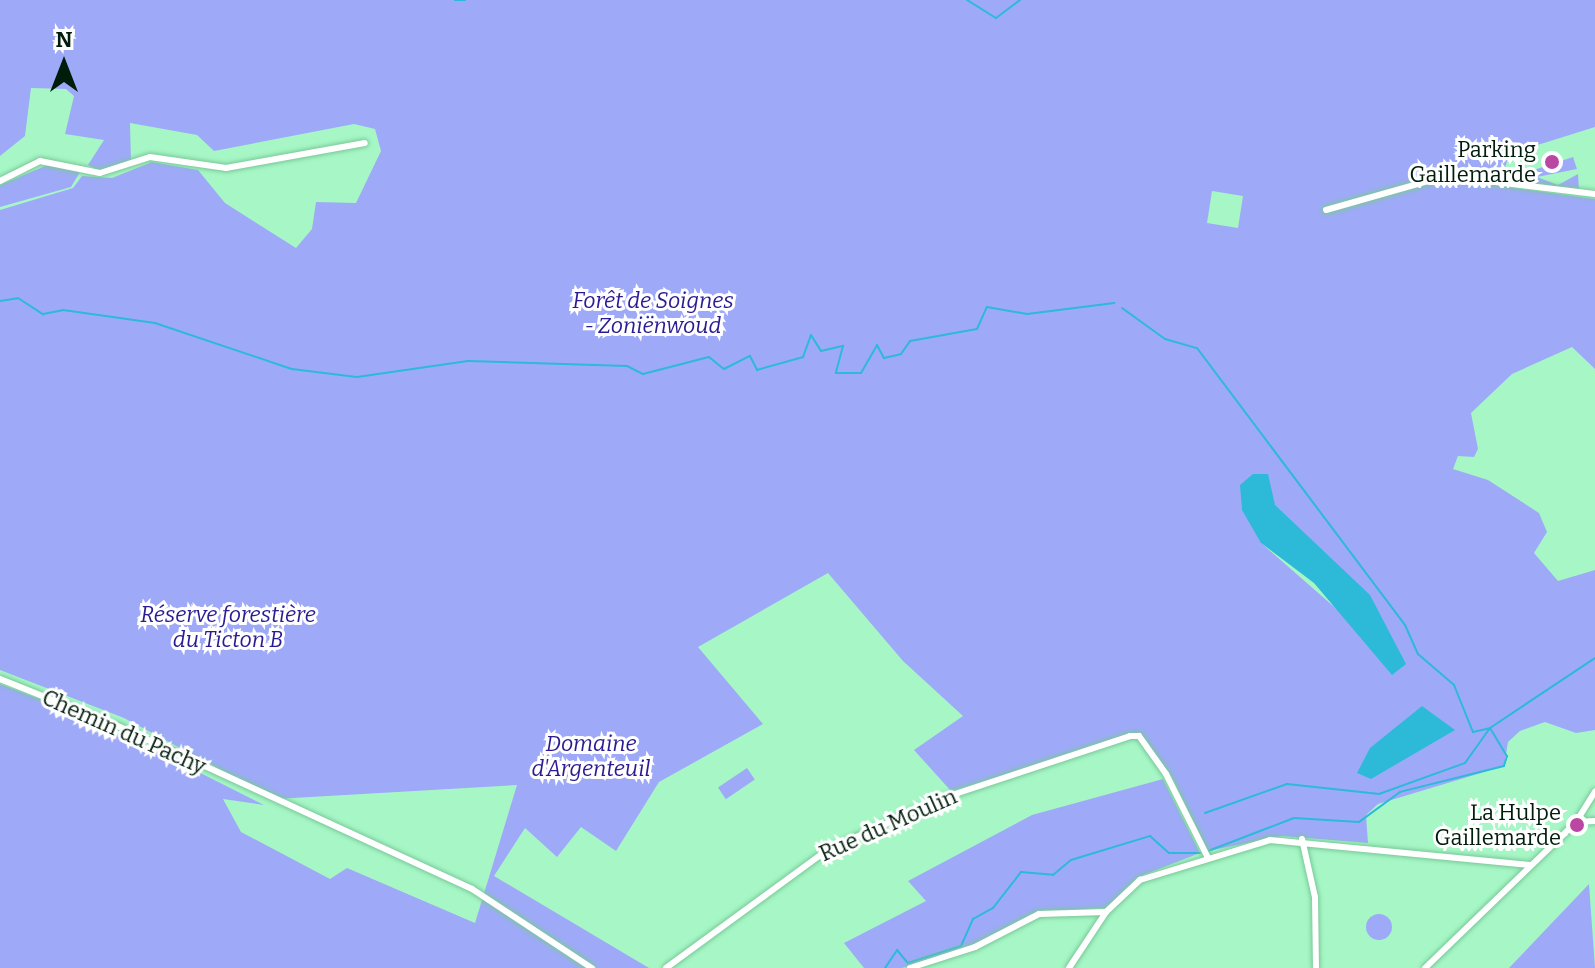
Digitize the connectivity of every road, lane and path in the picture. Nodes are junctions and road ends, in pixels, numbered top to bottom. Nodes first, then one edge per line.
1 (365, 143) dead end
2 (0, 181) edge
3 (1595, 194) edge
4 (1326, 210) dead end
5 (0, 679) edge
6 (1595, 792) edge
7 (1595, 821) edge
8 (1576, 822) junction
9 (1302, 839) junction
10 (1207, 856) junction
11 (1530, 865) junction
12 (1106, 912) junction
13 (592, 968) edge
14 (666, 968) edge
15 (910, 968) edge
16 (1069, 968) edge
17 (1316, 968) edge
18 (1425, 968) edge

1 - 2 street
3 - 4 street
5 - 13 street, Chemin du Pachy
6 - 8 street
7 - 8 street
8 - 11 street
9 - 10 street
9 - 11 street
9 - 17 street
10 - 12 street
10 - 14 street, Rue du Moulin
11 - 18 street
12 - 15 street
12 - 16 street

